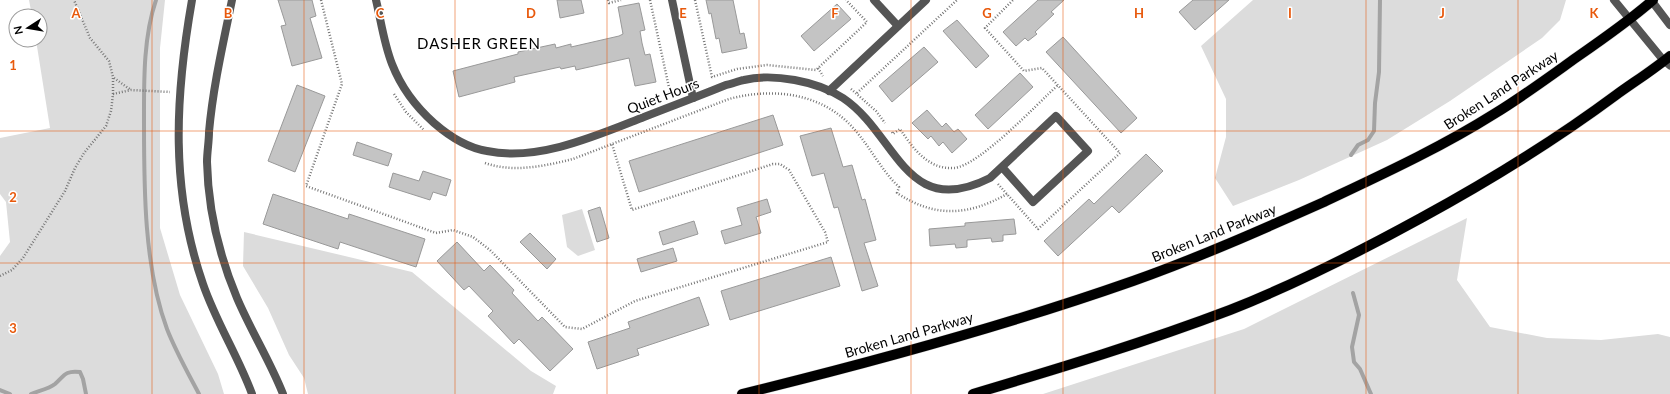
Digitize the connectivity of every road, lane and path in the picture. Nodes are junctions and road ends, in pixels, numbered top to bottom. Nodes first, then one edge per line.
1 (74, 0) edge
2 (192, 0) edge
3 (232, 0) edge
4 (321, 0) edge
5 (376, 0) edge
6 (608, 0) edge
7 (621, 0) edge
8 (650, 0) edge
9 (672, 0) edge
10 (695, 0) edge
11 (846, 0) edge
12 (874, 0) edge
13 (926, 0) edge
14 (957, 0) edge
15 (1614, 0) edge
16 (1652, 0) edge
17 (1630, 19) junction
18 (1670, 25) edge
19 (898, 26) junction
20 (1668, 61) edge
21 (818, 68) junction
22 (113, 77) junction
23 (837, 83) junction
24 (1058, 85) dead end
25 (131, 90) junction
26 (391, 90) dead end
27 (158, 91) dead end
28 (829, 91) junction
29 (670, 92) dead end
30 (857, 93) junction
31 (113, 94) junction
32 (693, 98) junction
33 (427, 133) dead end
34 (612, 144) junction
35 (483, 162) dead end
36 (1002, 167) junction
37 (1007, 194) dead end
38 (0, 276) edge
39 (252, 394) edge
40 (283, 394) edge
41 (742, 394) edge
42 (973, 394) edge

1 - 22 path
2 - 39 street
3 - 40 street
4 - 34 path
5 - 32 street, Quiet Hours
6 - 7 path
8 - 29 path
9 - 32 street
10 - 21 path
11 - 21 path
12 - 19 street
13 - 19 street
14 - 30 path
15 - 17 street
16 - 17 main road, Broken Land Parkway
16 - 18 street
17 - 20 street
17 - 41 main road, Broken Land Parkway
19 - 23 street
20 - 42 main road
21 - 23 path
22 - 25 path
22 - 31 path
23 - 28 street
23 - 30 path
24 - 30 path
25 - 27 path
25 - 31 path
26 - 33 path
28 - 32 street, Quiet Hours
28 - 36 street, Quiet Hours
31 - 38 path
34 - 35 path
34 - 37 path
36 - 36 street, Quiet Hours

